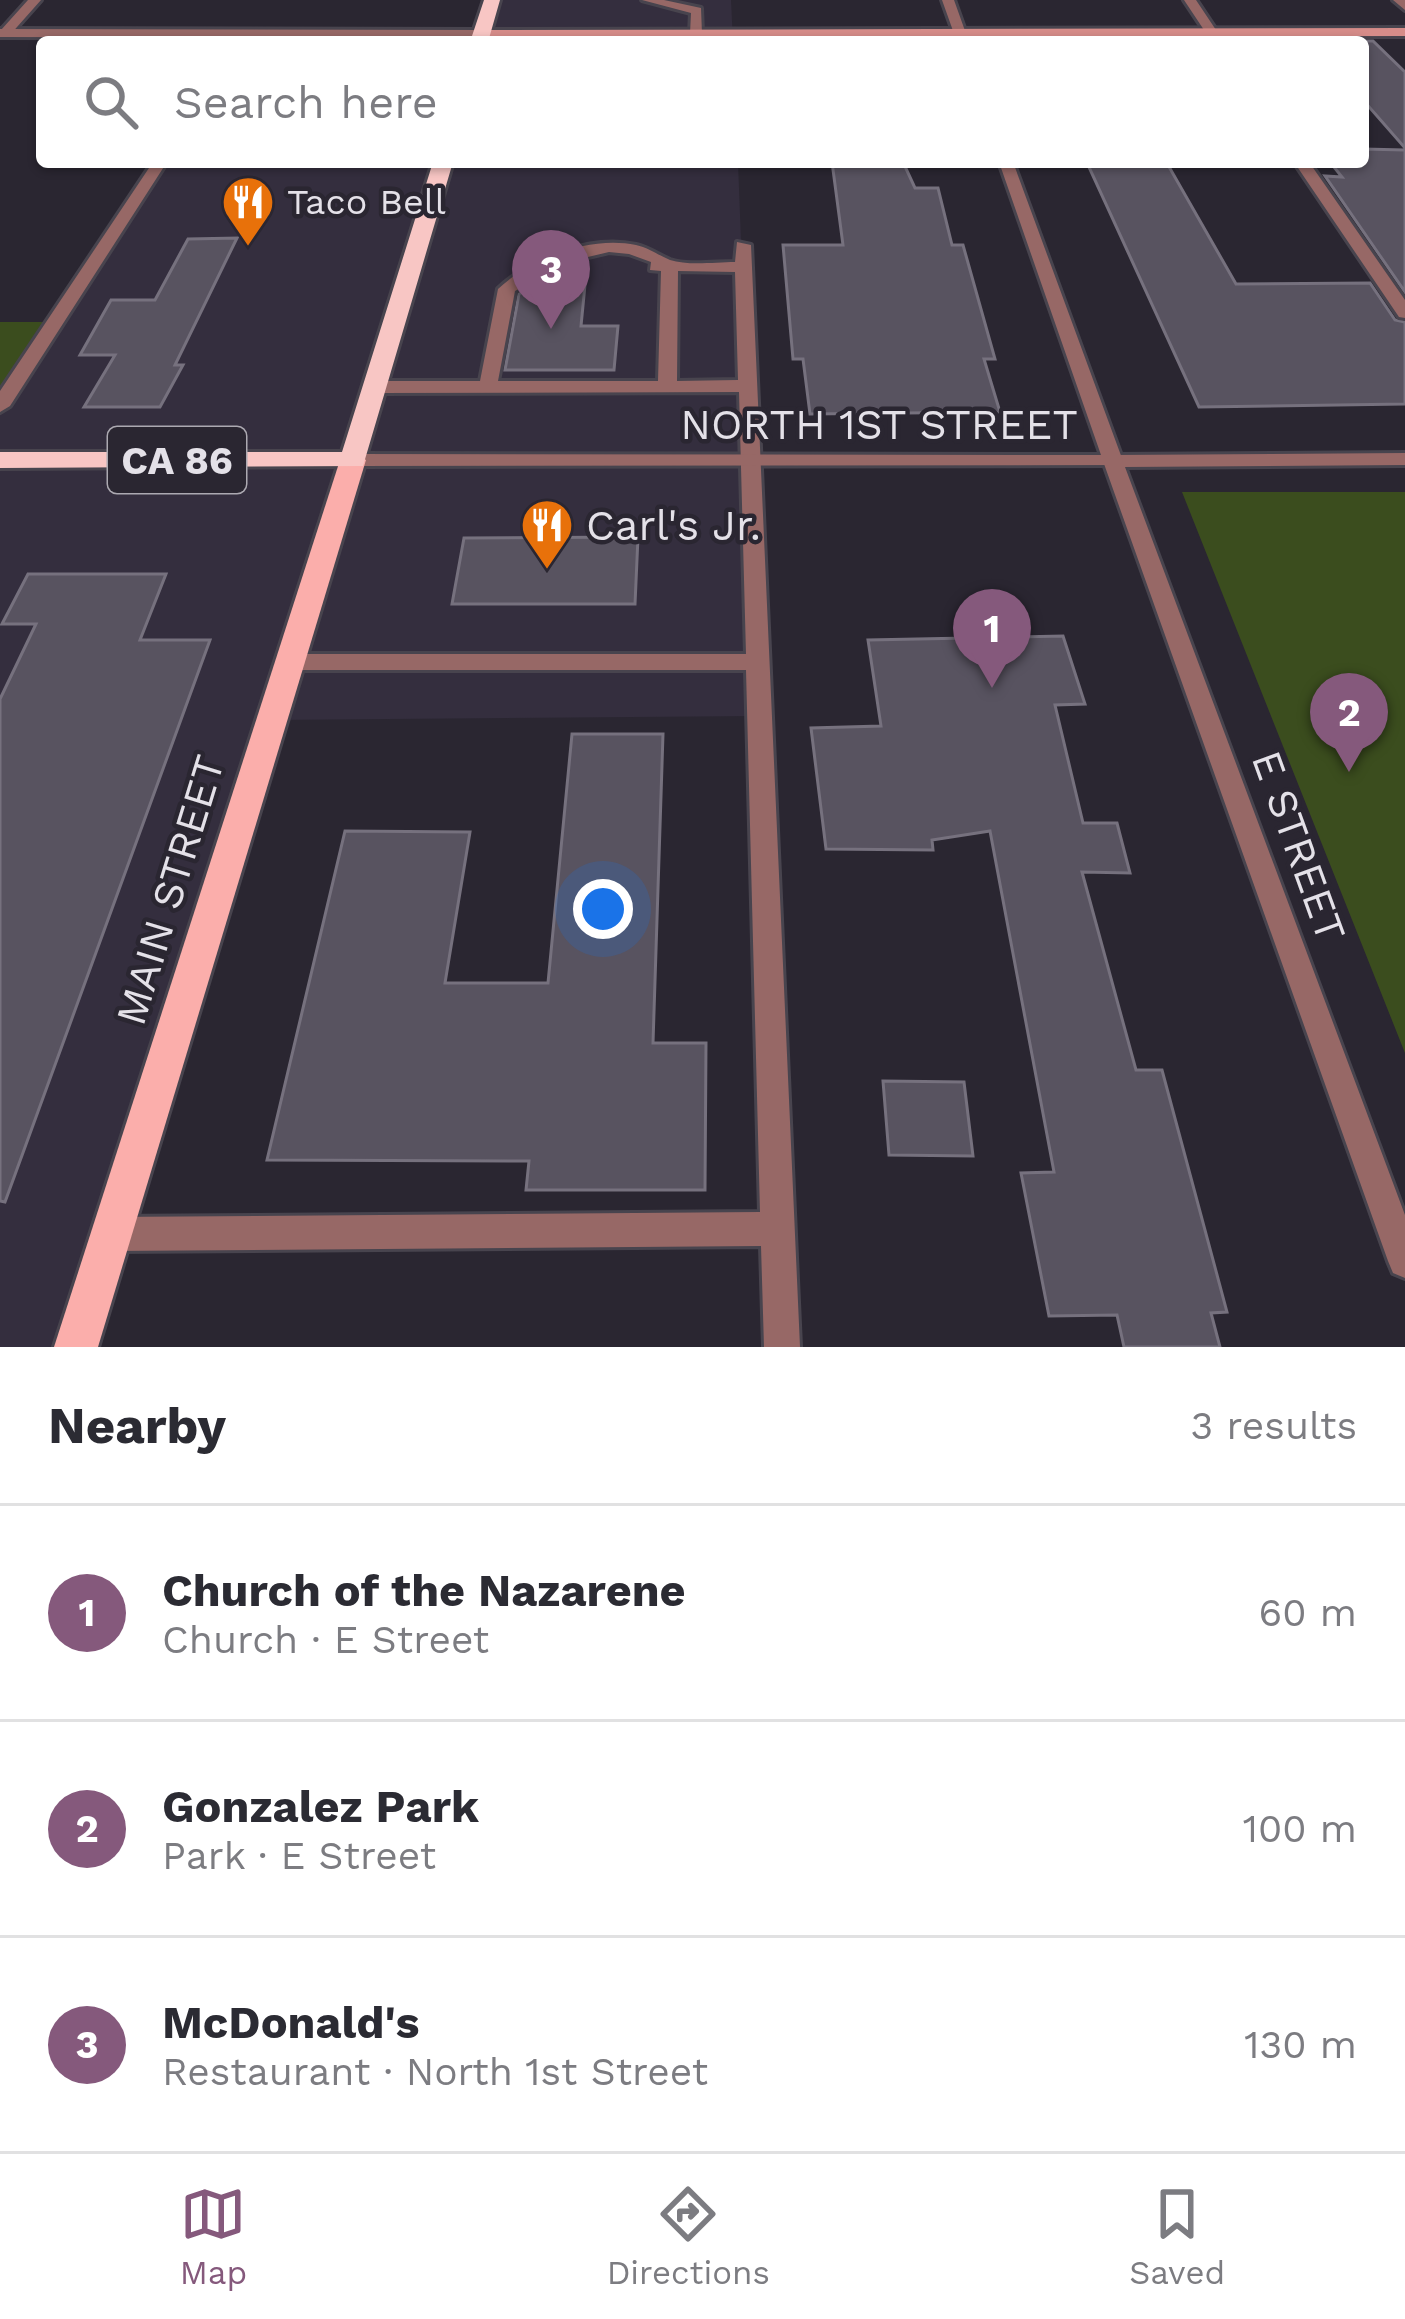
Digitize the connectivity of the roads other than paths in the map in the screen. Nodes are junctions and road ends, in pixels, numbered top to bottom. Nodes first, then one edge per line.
1 (34, 0) edge
2 (491, 0) edge
3 (648, 0) edge
4 (948, 0) edge
5 (1190, 0) edge
6 (1405, 32) edge
7 (2, 33) edge
8 (696, 34) junction
9 (146, 36) edge
10 (481, 36) edge
11 (588, 36) edge
12 (829, 36) edge
13 (961, 36) edge
14 (1213, 36) edge
15 (1252, 36) edge
16 (156, 168) edge
17 (441, 168) edge
18 (1008, 168) edge
19 (1305, 168) edge
20 (743, 245) dead end
21 (670, 267) junction
22 (744, 267) junction
23 (1405, 313) edge
24 (488, 386) junction
25 (667, 386) junction
26 (748, 386) junction
27 (375, 387) junction
28 (0, 406) edge
29 (1405, 459) edge
30 (0, 460) edge
31 (353, 460) junction
32 (751, 460) junction
33 (1113, 461) junction
34 (288, 662) junction
35 (757, 662) junction
36 (776, 1229) junction
37 (110, 1234) junction
38 (1405, 1261) edge
39 (76, 1347) edge
40 (782, 1347) edge

1 - 7 street
2 - 10 highway
3 - 8 street
4 - 13 street
5 - 14 street
6 - 15 main road
7 - 9 street
8 - 11 main road
8 - 12 main road
16 - 28 street
17 - 27 highway
18 - 33 street, E STREET
19 - 23 street
20 - 22 street
21 - 22 street
21 - 24 street
21 - 25 street
22 - 26 street
24 - 25 street
24 - 27 street
25 - 26 street
26 - 32 street
27 - 31 highway
29 - 33 street, NORTH 1ST STREET
30 - 31 highway, CA 86
31 - 32 street, NORTH 1ST STREET
31 - 34 main road, MAIN STREET
32 - 33 street, NORTH 1ST STREET
32 - 35 street
33 - 38 street, E STREET
34 - 35 street
34 - 37 main road, MAIN STREET
35 - 36 street
36 - 37 street
36 - 40 street
37 - 39 main road, MAIN STREET

